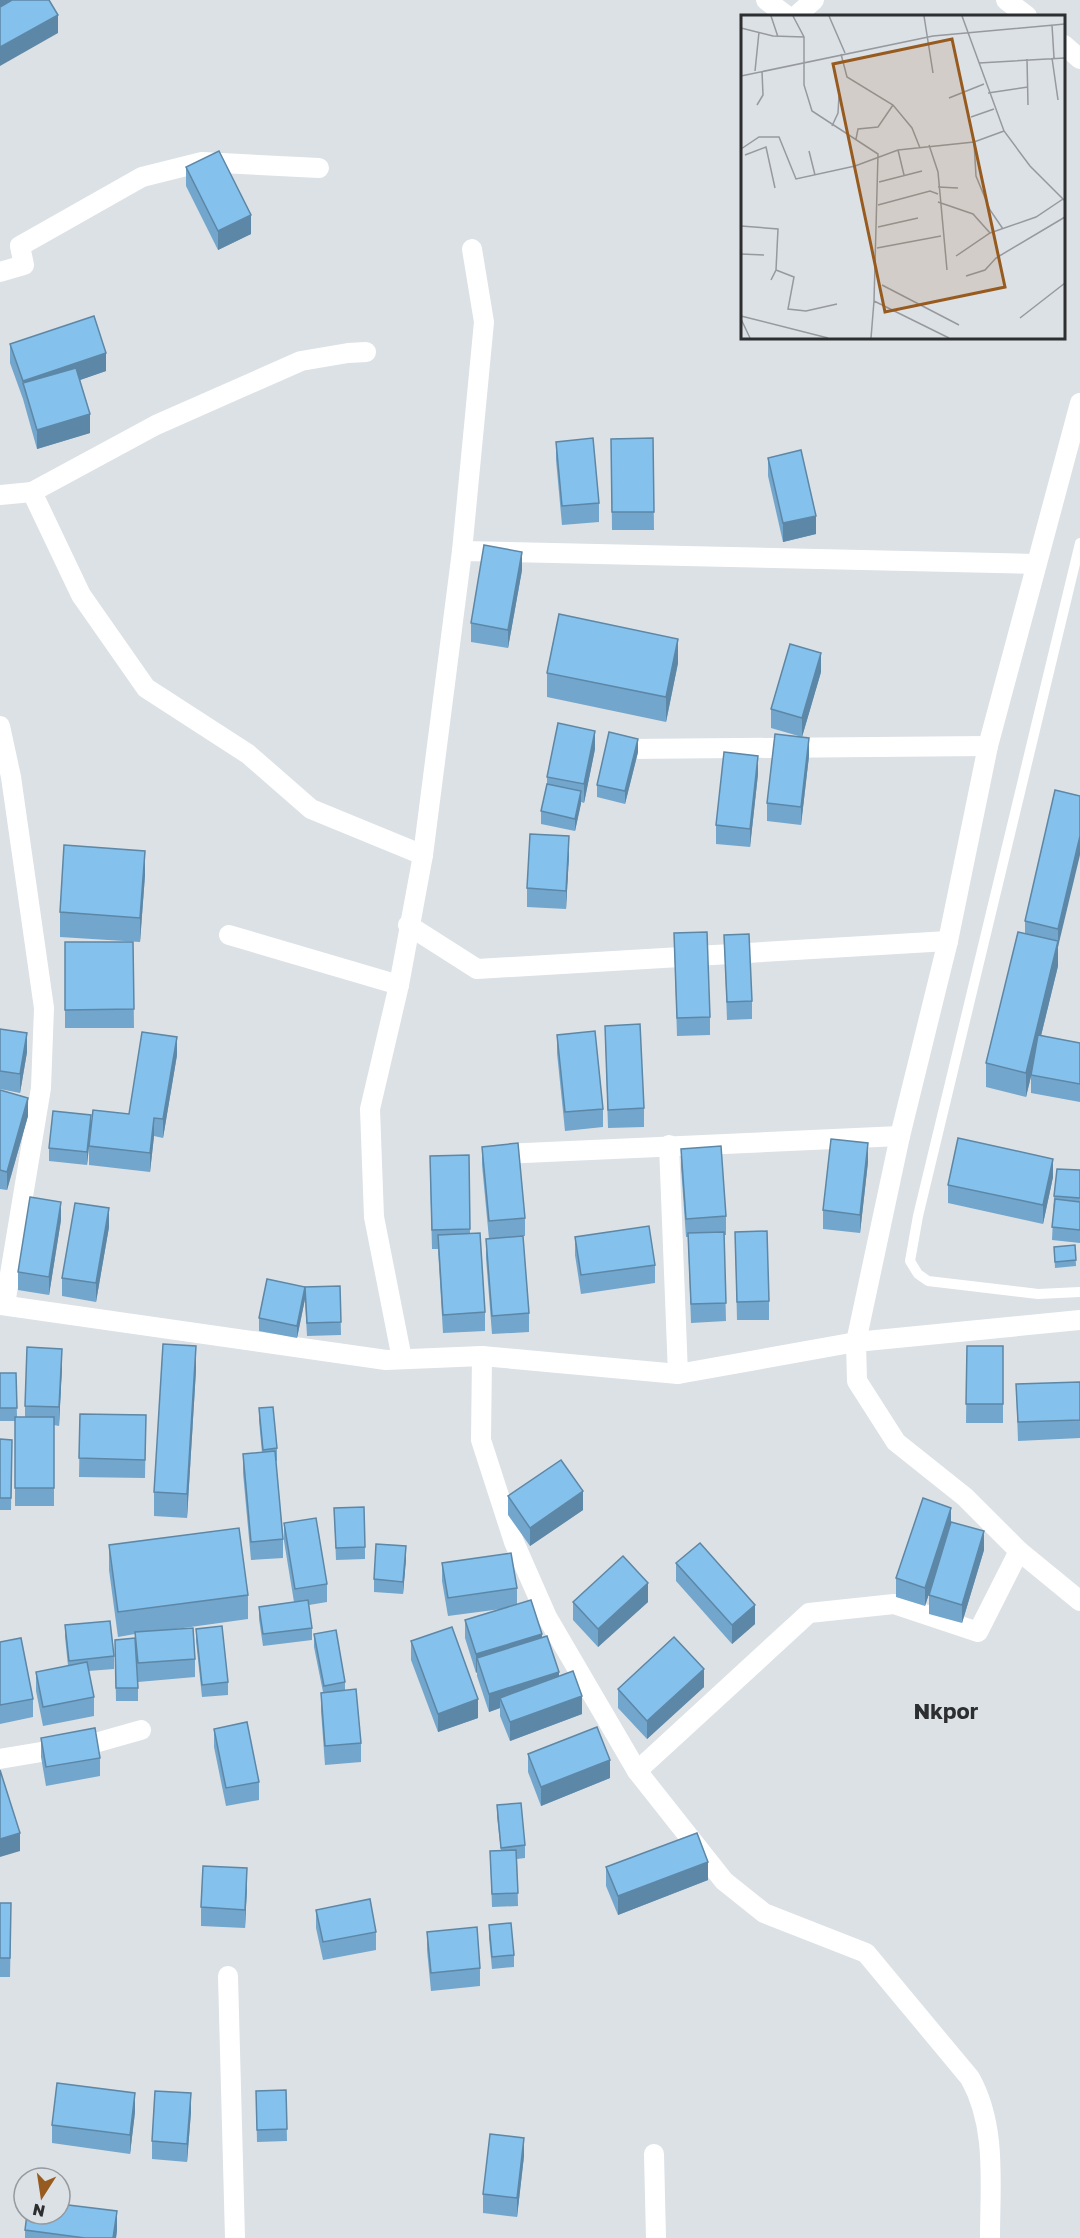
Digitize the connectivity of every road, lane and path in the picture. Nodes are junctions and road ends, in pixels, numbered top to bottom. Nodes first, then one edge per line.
1 (766, 0) edge
2 (814, 0) edge
3 (1006, 0) edge
4 (786, 15) edge
5 (797, 15) edge
6 (1026, 15) edge
7 (1065, 46) edge
8 (1080, 59) edge
9 (319, 168) dead end
10 (472, 249) dead end
11 (0, 272) edge
12 (366, 352) dead end
13 (1080, 403) edge
14 (32, 492) junction
15 (0, 495) edge
16 (1080, 543) edge
17 (462, 551) junction
18 (1036, 564) junction
19 (0, 726) edge
20 (988, 746) junction
21 (630, 749) edge
22 (423, 855) junction
23 (408, 925) junction
24 (229, 935) dead end
25 (948, 941) junction
26 (399, 985) junction
27 (900, 1136) junction
28 (669, 1145) junction
29 (505, 1154) edge
30 (1080, 1292) edge
31 (3, 1305) edge
32 (1080, 1320) edge
33 (856, 1342) junction
34 (482, 1356) junction
35 (402, 1359) junction
36 (678, 1374) junction
37 (1018, 1551) junction
38 (1080, 1601) edge
39 (141, 1730) dead end
40 (0, 1759) edge
41 (637, 1771) junction
42 (228, 1976) dead end
43 (654, 2154) dead end
44 (235, 2238) edge
45 (656, 2238) edge
46 (990, 2238) edge

1 - 4 street
2 - 5 street
3 - 6 street
7 - 8 street
9 - 11 street
10 - 17 street
12 - 14 street
13 - 18 street
14 - 15 street
14 - 22 street
16 - 30 lane
17 - 18 street
17 - 22 street
18 - 20 street
19 - 31 street
20 - 21 street
20 - 25 street
22 - 23 street
23 - 25 street
23 - 26 street
24 - 26 street
25 - 27 street
26 - 35 street
27 - 28 street
27 - 33 street
28 - 29 street
28 - 36 street
31 - 35 street
32 - 33 street
33 - 36 street
33 - 37 street
34 - 35 street
34 - 36 street
34 - 41 street
37 - 38 street
37 - 41 street
39 - 40 street
41 - 46 street
42 - 44 street
43 - 45 street

